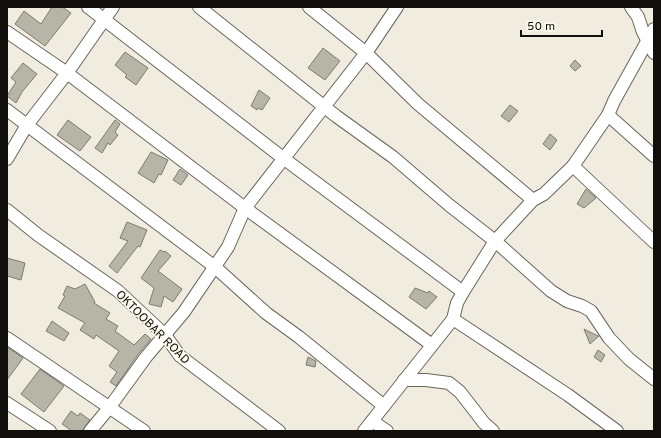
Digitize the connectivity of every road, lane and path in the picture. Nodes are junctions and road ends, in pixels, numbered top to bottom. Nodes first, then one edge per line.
1 (88, 7) edge
2 (114, 7) edge
3 (199, 7) edge
4 (309, 7) edge
5 (397, 7) edge
6 (631, 7) edge
7 (104, 19) junction
8 (7, 32) edge
9 (651, 34) edge
10 (366, 53) junction
11 (654, 54) edge
12 (67, 73) junction
13 (325, 106) junction
14 (7, 110) edge
15 (608, 115) junction
16 (27, 125) junction
17 (654, 156) edge
18 (283, 158) junction
19 (7, 159) edge
20 (573, 166) junction
21 (533, 200) junction
22 (245, 208) junction
23 (7, 210) edge
24 (495, 241) junction
25 (654, 242) edge
26 (215, 267) junction
27 (463, 292) junction
28 (453, 319) junction
29 (165, 335) junction
30 (7, 338) edge
31 (432, 345) junction
32 (654, 379) edge
33 (404, 380) junction
34 (7, 403) edge
35 (384, 406) junction
36 (109, 408) junction
37 (372, 421) junction
38 (50, 431) edge
39 (90, 431) edge
40 (144, 431) edge
41 (279, 431) edge
42 (364, 431) edge
43 (387, 431) edge
44 (493, 431) edge
45 (617, 431) edge

1 - 7 street
2 - 7 street
3 - 13 street
4 - 10 street
5 - 10 street
6 - 9 street
7 - 12 street
7 - 18 street
8 - 12 street
9 - 11 street
9 - 15 street
10 - 13 street
10 - 21 street
12 - 16 street
12 - 22 street
13 - 18 street
13 - 24 street
14 - 16 street
15 - 17 street
15 - 20 street
16 - 19 street
16 - 26 street
18 - 22 street
18 - 27 street
20 - 21 street
20 - 25 street
21 - 24 street
22 - 26 street
22 - 31 street
23 - 29 street, OKTOOBAR ROAD
24 - 27 street
24 - 32 street
26 - 29 street
26 - 35 street
27 - 28 street
28 - 31 street
28 - 45 street
29 - 36 street
29 - 41 street, OKTOOBAR ROAD
30 - 36 street
31 - 33 street
33 - 35 street
33 - 44 street
34 - 38 street
35 - 37 street
36 - 39 street
36 - 40 street
37 - 42 street
37 - 43 street

